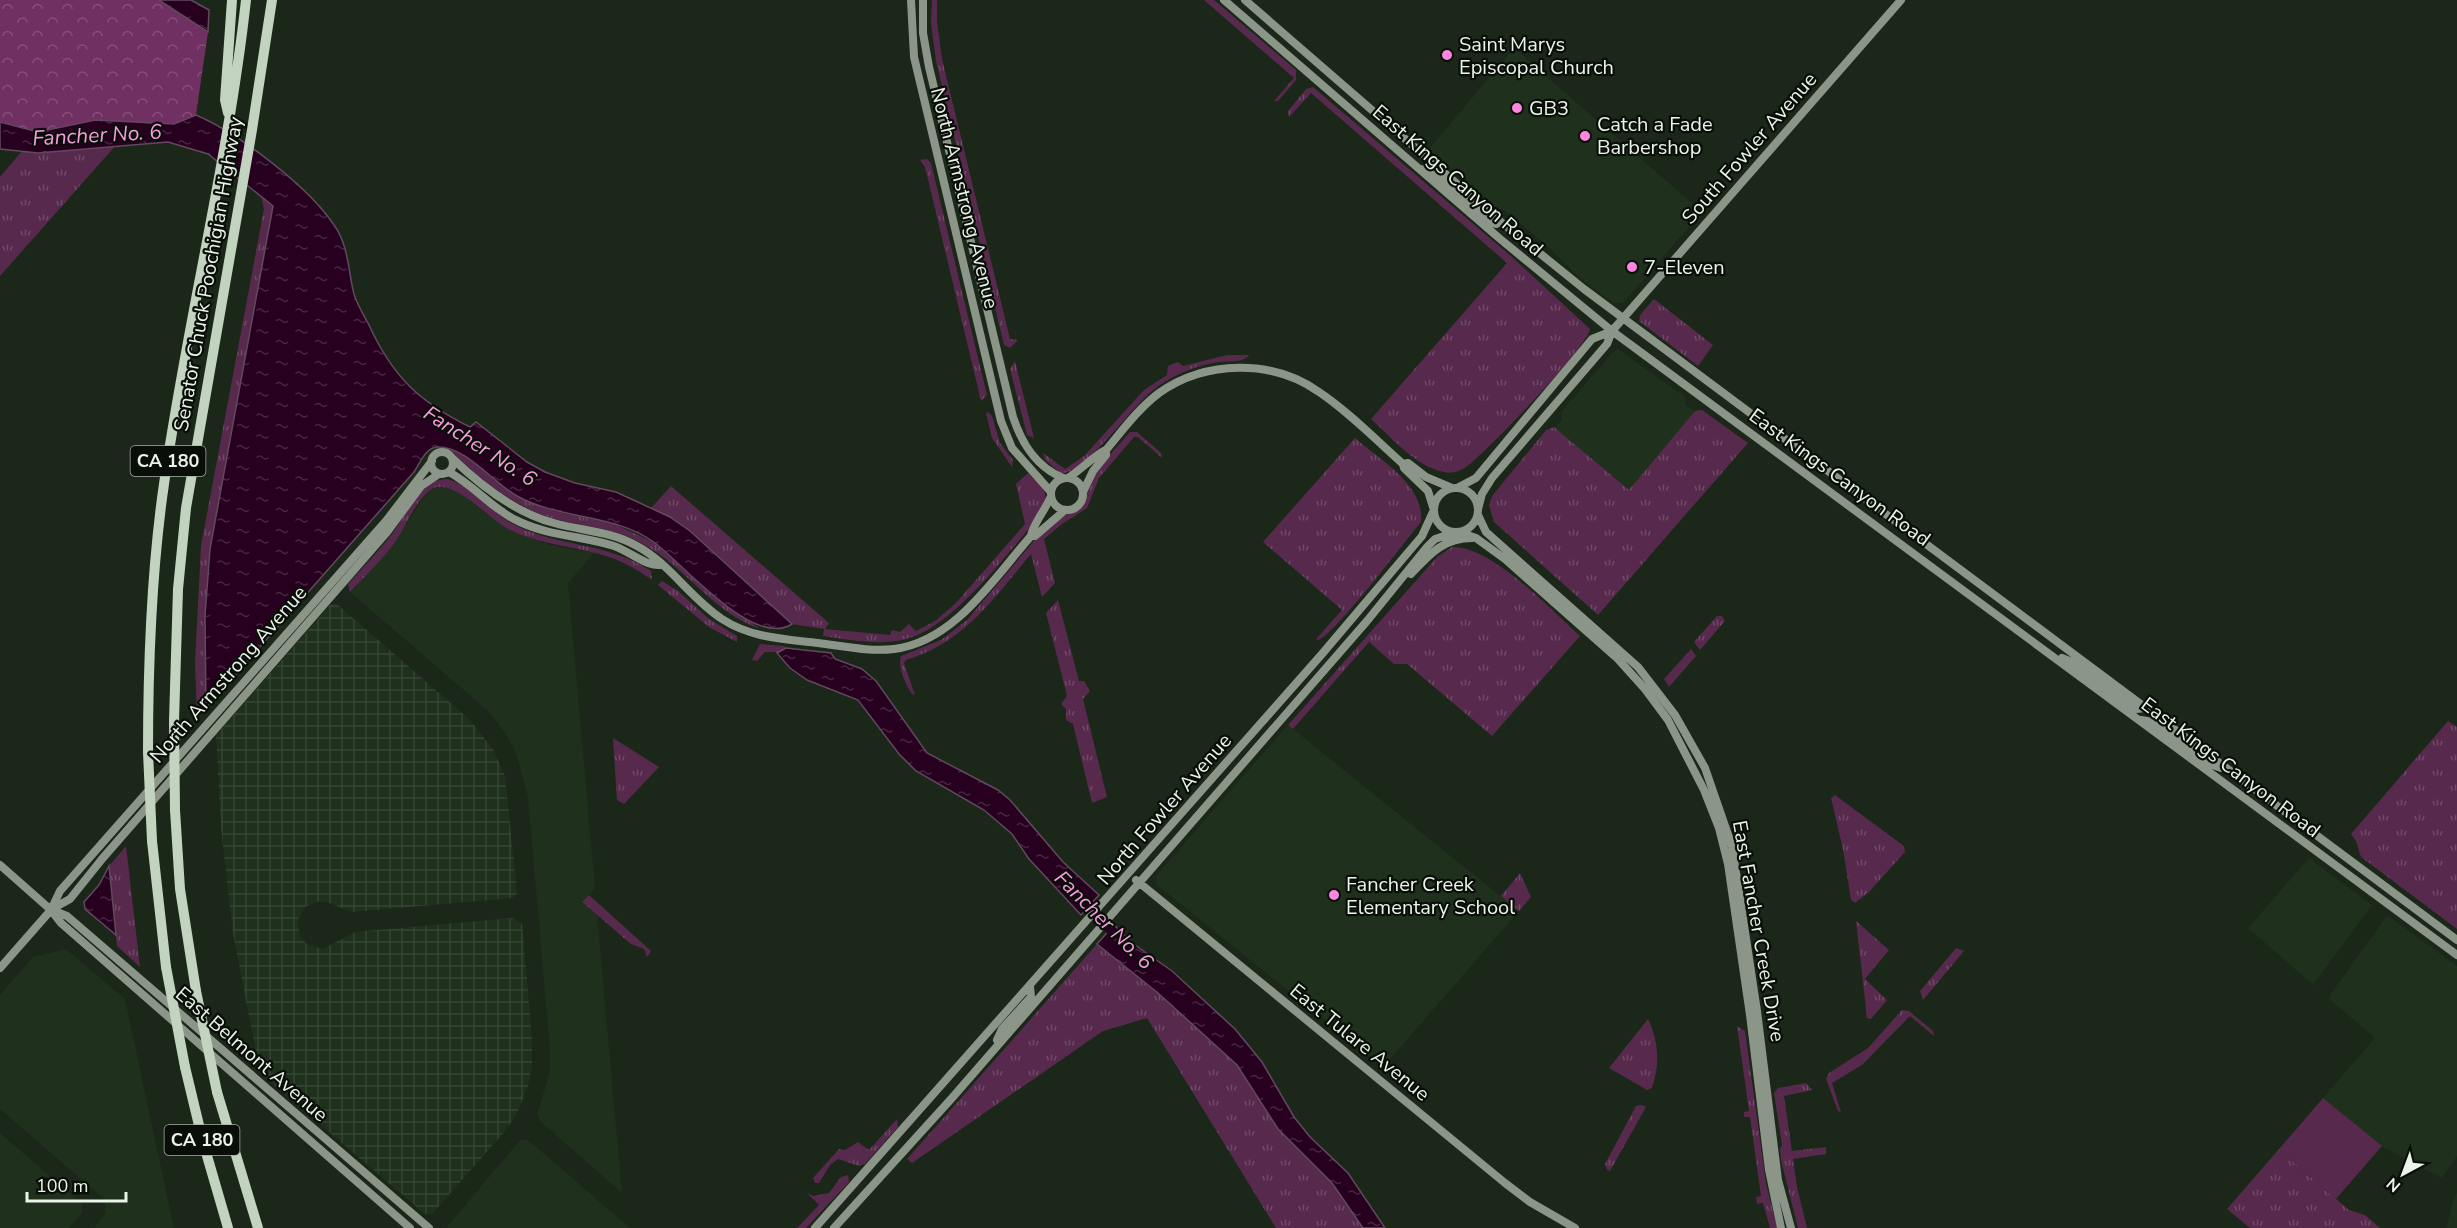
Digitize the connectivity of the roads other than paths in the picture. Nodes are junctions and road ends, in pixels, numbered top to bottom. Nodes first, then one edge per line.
1 (232, 0) edge
2 (246, 0) edge
3 (274, 0) edge
4 (911, 0) edge
5 (923, 0) edge
6 (1224, 0) edge
7 (1245, 0) edge
8 (1900, 0) edge
9 (229, 119) junction
10 (1413, 163) junction
11 (1502, 222) junction
12 (1622, 318) junction
13 (1612, 331) junction
14 (1106, 450) junction
15 (1778, 451) junction
16 (452, 458) junction
17 (432, 461) junction
18 (1403, 464) junction
19 (444, 473) junction
20 (1066, 478) junction
21 (1454, 488) junction
22 (1850, 488) junction
23 (1083, 492) junction
24 (1051, 494) junction
25 (1433, 509) junction
26 (1065, 510) junction
27 (1478, 512) junction
28 (1456, 532) junction
29 (1031, 536) junction
30 (1476, 538) junction
31 (660, 565) junction
32 (1367, 621) junction
33 (2054, 656) junction
34 (2146, 708) junction
35 (2140, 720) junction
36 (2229, 770) junction
37 (0, 865) edge
38 (1129, 874) junction
39 (1139, 882) junction
40 (51, 910) junction
41 (2457, 940) edge
42 (2457, 955) edge
43 (0, 968) edge
44 (1030, 986) junction
45 (992, 1051) junction
46 (227, 1228) edge
47 (258, 1228) edge
48 (410, 1228) edge
49 (429, 1228) edge
50 (815, 1228) edge
51 (834, 1228) edge
52 (1575, 1228) edge
53 (1781, 1228) edge
54 (1791, 1228) edge

1 - 9 highway
2 - 9 highway, Senator Chuck Poochigian Highway / CA 180
3 - 47 highway, Senator Chuck Poochigian Highway / CA 180, bridge
4 - 24 main road, North Armstrong Avenue
5 - 20 main road, North Armstrong Avenue
6 - 10 main road, East Kings Canyon Road
7 - 11 main road, East Kings Canyon Road
8 - 12 main road, South Fowler Avenue
9 - 46 highway, Senator Chuck Poochigian Highway / CA 180, bridge
10 - 11 main road
10 - 13 main road, East Kings Canyon Road
11 - 12 main road, East Kings Canyon Road
12 - 13 main road, South Fowler Avenue
12 - 22 main road, East Kings Canyon Road
13 - 15 main road, East Kings Canyon Road
13 - 21 main road
13 - 27 main road
14 - 18 main road
14 - 20 main road
14 - 23 main road
15 - 22 main road
15 - 33 main road, East Kings Canyon Road
16 - 17 main road
16 - 19 main road
16 - 31 main road
17 - 19 main road
17 - 40 main road, North Armstrong Avenue
18 - 21 main road
18 - 25 main road
19 - 31 main road
19 - 40 main road, North Armstrong Avenue
20 - 23 main road
20 - 24 main road
21 - 25 main road
21 - 27 main road
22 - 34 main road, East Kings Canyon Road
23 - 26 main road
24 - 26 main road
24 - 29 main road
25 - 28 main road
25 - 38 main road, North Fowler Avenue
26 - 29 main road
27 - 28 main road
27 - 54 main road, East Fancher Creek Drive
28 - 30 main road, East Fancher Creek Drive
28 - 32 main road, North Fowler Avenue
29 - 31 main road
30 - 32 main road
30 - 53 main road, East Fancher Creek Drive
32 - 39 main road, North Fowler Avenue
33 - 34 main road
33 - 35 main road, East Kings Canyon Road
34 - 36 main road, East Kings Canyon Road
35 - 36 main road
35 - 42 main road, East Kings Canyon Road
36 - 41 main road, East Kings Canyon Road
37 - 40 main road, East Belmont Avenue
38 - 39 main road, East Tulare Avenue
38 - 44 main road, North Fowler Avenue
39 - 45 main road, North Fowler Avenue
39 - 52 main road, East Tulare Avenue
40 - 43 main road, North Armstrong Avenue
40 - 48 main road, East Belmont Avenue
40 - 49 main road, East Belmont Avenue
44 - 45 main road
44 - 50 main road, North Fowler Avenue
45 - 51 main road, North Fowler Avenue

